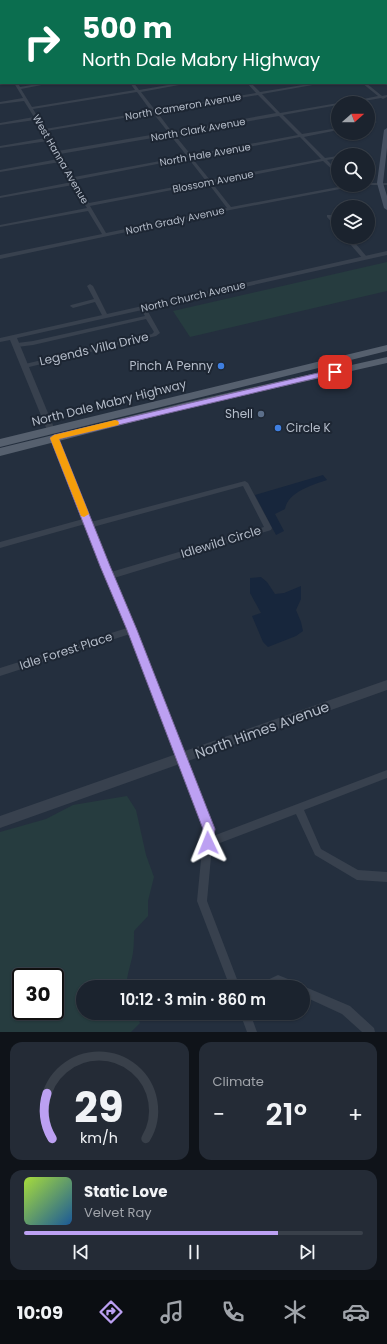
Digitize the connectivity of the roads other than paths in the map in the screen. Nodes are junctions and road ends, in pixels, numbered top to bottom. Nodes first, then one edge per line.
1 (17, 84) edge
2 (44, 84) edge
3 (133, 84) edge
4 (182, 84) edge
5 (250, 84) edge
6 (316, 84) edge
7 (365, 84) edge
8 (19, 88) junction
9 (138, 91) junction
10 (260, 94) junction
11 (387, 96) edge
12 (380, 97) junction
13 (375, 98) edge
14 (26, 99) junction
15 (387, 99) edge
16 (0, 103) edge
17 (331, 105) edge
18 (31, 108) junction
19 (154, 111) junction
20 (280, 114) junction
21 (37, 118) junction
22 (0, 124) edge
23 (44, 130) junction
24 (331, 130) edge
25 (387, 130) edge
26 (171, 133) junction
27 (302, 136) junction
28 (49, 138) junction
29 (0, 147) edge
30 (57, 153) junction
31 (190, 157) junction
32 (331, 159) edge
33 (61, 160) junction
34 (325, 160) junction
35 (331, 166) edge
36 (0, 171) edge
37 (73, 181) junction
38 (209, 182) junction
39 (384, 183) edge
40 (331, 189) edge
41 (0, 197) edge
42 (88, 207) junction
43 (387, 208) edge
44 (230, 209) junction
45 (0, 226) edge
46 (105, 235) junction
47 (353, 244) edge
48 (387, 253) edge
49 (0, 256) edge
50 (365, 258) junction
51 (90, 286) dead end
52 (97, 300) junction
53 (73, 306) dead end
54 (143, 308) junction
55 (106, 316) junction
56 (148, 317) junction
57 (14, 337) junction
58 (0, 340) edge
59 (17, 345) junction
60 (387, 348) edge
61 (349, 357) junction
62 (387, 360) edge
63 (319, 365) junction
64 (25, 366) junction
65 (328, 373) junction
66 (207, 392) junction
67 (244, 392) junction
68 (155, 405) junction
69 (188, 405) junction
70 (136, 418) junction
71 (52, 434) junction
72 (0, 443) edge
73 (0, 449) edge
74 (0, 452) edge
75 (88, 523) junction
76 (0, 545) edge
77 (109, 576) junction
78 (132, 630) junction
79 (0, 672) edge
80 (387, 685) edge
81 (181, 759) junction
82 (387, 774) edge
83 (298, 808) junction
84 (0, 822) edge
85 (208, 843) junction
86 (387, 877) edge
87 (232, 980) edge
88 (310, 994) edge
89 (248, 1020) edge
90 (252, 1032) edge
91 (370, 1032) edge

1 - 8 street, West Hanna Avenue
2 - 8 street
3 - 9 street
4 - 9 street
5 - 10 street
6 - 10 street, North Cameron Avenue
7 - 12 street
8 - 14 street, West Hanna Avenue
9 - 18 street
9 - 19 street
10 - 19 street, North Cameron Avenue
10 - 20 street
11 - 12 street
12 - 13 street
12 - 15 street
14 - 16 street
14 - 18 street, West Hanna Avenue
17 - 20 street, North Clark Avenue
18 - 21 street, West Hanna Avenue
19 - 23 street, North Cameron Avenue
19 - 26 street
20 - 26 street, North Clark Avenue
20 - 27 street
21 - 22 street
21 - 23 street, West Hanna Avenue
23 - 28 street, West Hanna Avenue
24 - 27 street, North Hale Avenue
25 - 39 main road
26 - 30 street, North Clark Avenue
26 - 31 street
27 - 31 street, North Hale Avenue
27 - 34 street
28 - 29 street
28 - 30 street, West Hanna Avenue
30 - 33 street, West Hanna Avenue
31 - 37 street, North Hale Avenue
31 - 38 street
32 - 34 street, Blossom Avenue
33 - 36 street
33 - 37 street, West Hanna Avenue
34 - 35 street
34 - 38 street, Blossom Avenue
37 - 41 street, North Hale Avenue
37 - 42 street, West Hanna Avenue
38 - 42 street, Blossom Avenue
38 - 44 street
39 - 43 main road
40 - 44 street, North Grady Avenue
42 - 45 street, Blossom Avenue
42 - 46 street, West Hanna Avenue
44 - 46 street, North Grady Avenue
46 - 49 street, North Grady Avenue
47 - 50 street
48 - 50 street, North Church Avenue
50 - 54 street, North Church Avenue
51 - 52 street
52 - 53 street
52 - 55 street
54 - 55 street, North Church Avenue
54 - 56 street, Legends Villa Drive
55 - 57 street, North Church Avenue
56 - 59 street
56 - 64 street, Legends Villa Drive
57 - 58 street, North Church Avenue
57 - 59 street
59 - 64 street
60 - 61 main road, North Dale Mabry Highway
61 - 63 main road, North Dale Mabry Highway
61 - 65 main road
62 - 65 main road, North Dale Mabry Highway
63 - 66 main road, North Dale Mabry Highway
63 - 67 main road
64 - 71 street
65 - 67 main road, North Dale Mabry Highway
66 - 68 main road, North Dale Mabry Highway
66 - 69 main road
67 - 69 main road, North Dale Mabry Highway
68 - 70 main road
68 - 71 main road, North Dale Mabry Highway
69 - 70 main road, North Dale Mabry Highway
70 - 71 main road, North Dale Mabry Highway
71 - 72 main road, North Dale Mabry Highway
71 - 73 main road
71 - 74 main road, North Dale Mabry Highway
71 - 75 street
75 - 76 street
75 - 77 street
75 - 77 street, Idlewild Circle
77 - 78 street
78 - 79 street, Idle Forest Place
78 - 81 street
80 - 81 street, North Himes Avenue
81 - 84 street, North Himes Avenue
81 - 85 street
82 - 83 street
83 - 85 street
83 - 86 street
85 - 87 street
88 - 91 street
89 - 90 street

